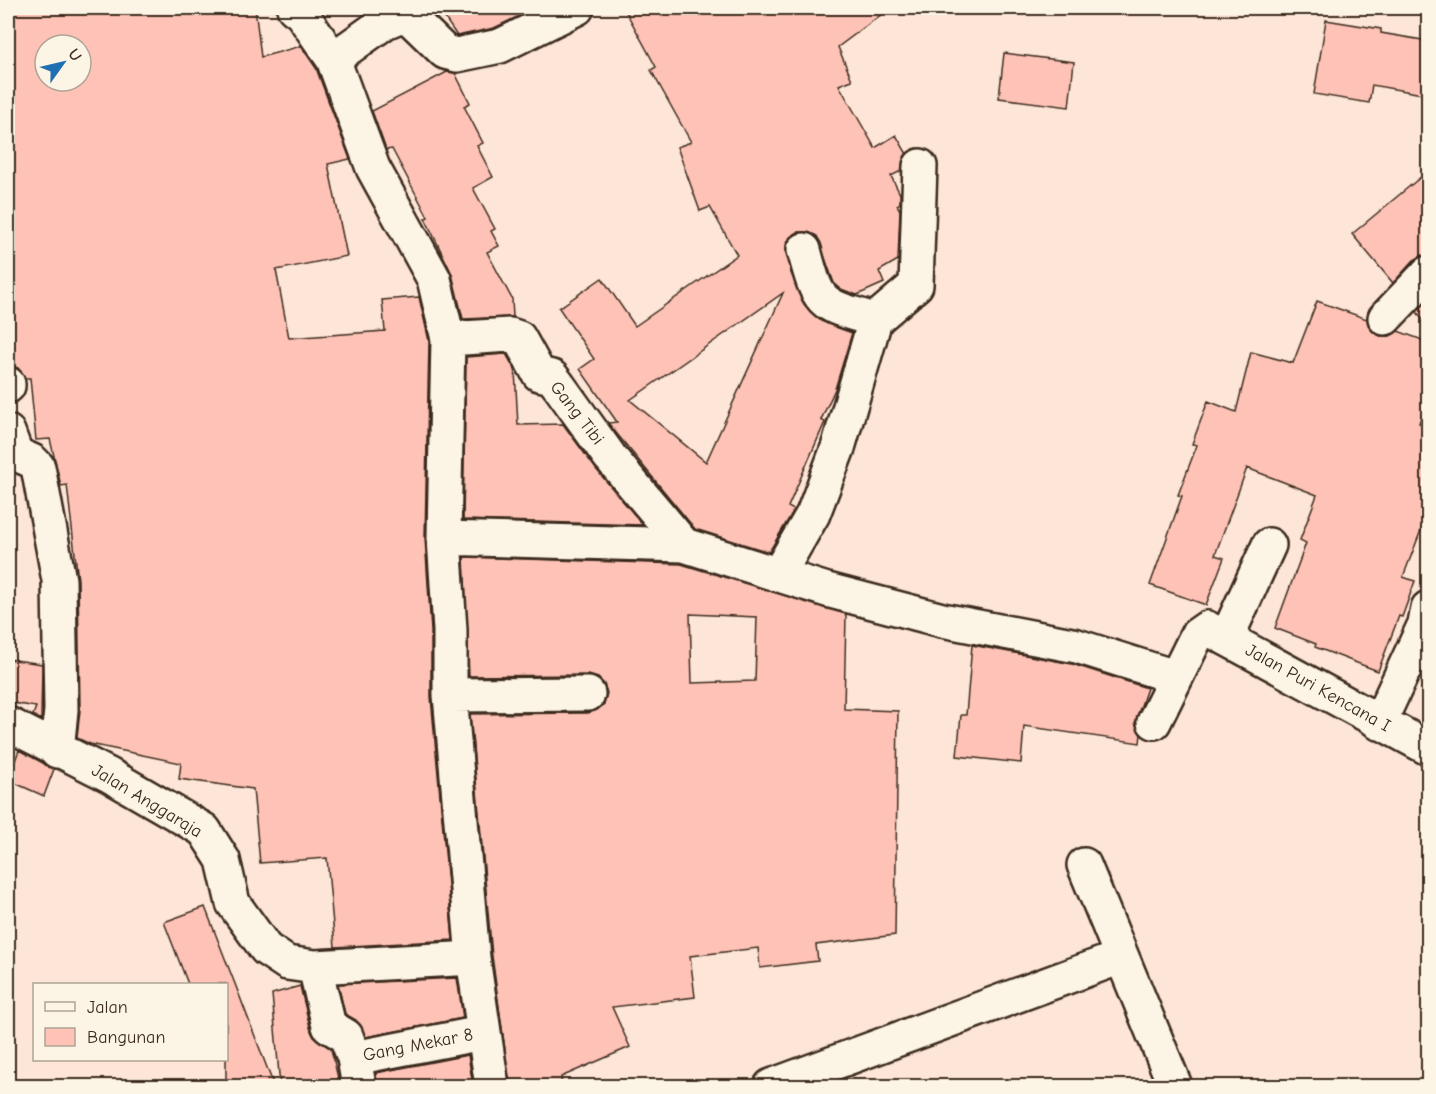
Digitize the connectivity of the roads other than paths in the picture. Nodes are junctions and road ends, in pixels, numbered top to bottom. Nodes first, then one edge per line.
1 (294, 8) edge
2 (577, 8) edge
3 (333, 59) junction
4 (920, 166) dead end
5 (804, 250) dead end
6 (1428, 273) edge
7 (1385, 318) dead end
8 (875, 320) junction
9 (448, 339) junction
10 (8, 432) edge
11 (444, 538) junction
12 (684, 545) junction
13 (1269, 545) dead end
14 (779, 573) junction
15 (1428, 608) edge
16 (1217, 632) junction
17 (1175, 677) junction
18 (588, 694) dead end
19 (450, 695) junction
20 (1154, 722) dead end
21 (1379, 723) junction
22 (8, 724) edge
23 (1428, 748) edge
24 (57, 751) junction
25 (1084, 865) dead end
26 (1122, 957) junction
27 (473, 958) junction
28 (315, 967) junction
29 (482, 1032) junction
30 (357, 1072) edge
31 (492, 1086) edge
32 (771, 1086) edge
33 (1174, 1086) edge

1 - 3 street
2 - 3 street
3 - 9 street
4 - 8 street
5 - 8 street
6 - 7 street
8 - 14 street
9 - 11 street
9 - 12 street, Gang Tibi
10 - 24 street
11 - 12 street
11 - 19 street
12 - 14 street
13 - 16 street
14 - 17 street
15 - 21 street
16 - 17 street
16 - 21 street, Jalan Puri Kencana I
17 - 20 street
18 - 19 street
19 - 27 street
21 - 23 street, Jalan Puri Kencana I
22 - 24 street, Jalan Anggaraja
24 - 28 street, Jalan Anggaraja
25 - 26 street
26 - 32 street
26 - 33 street
27 - 28 street, Jalan Anggaraja
27 - 29 street
28 - 30 street
29 - 30 street, Gang Mekar 8
29 - 31 street

